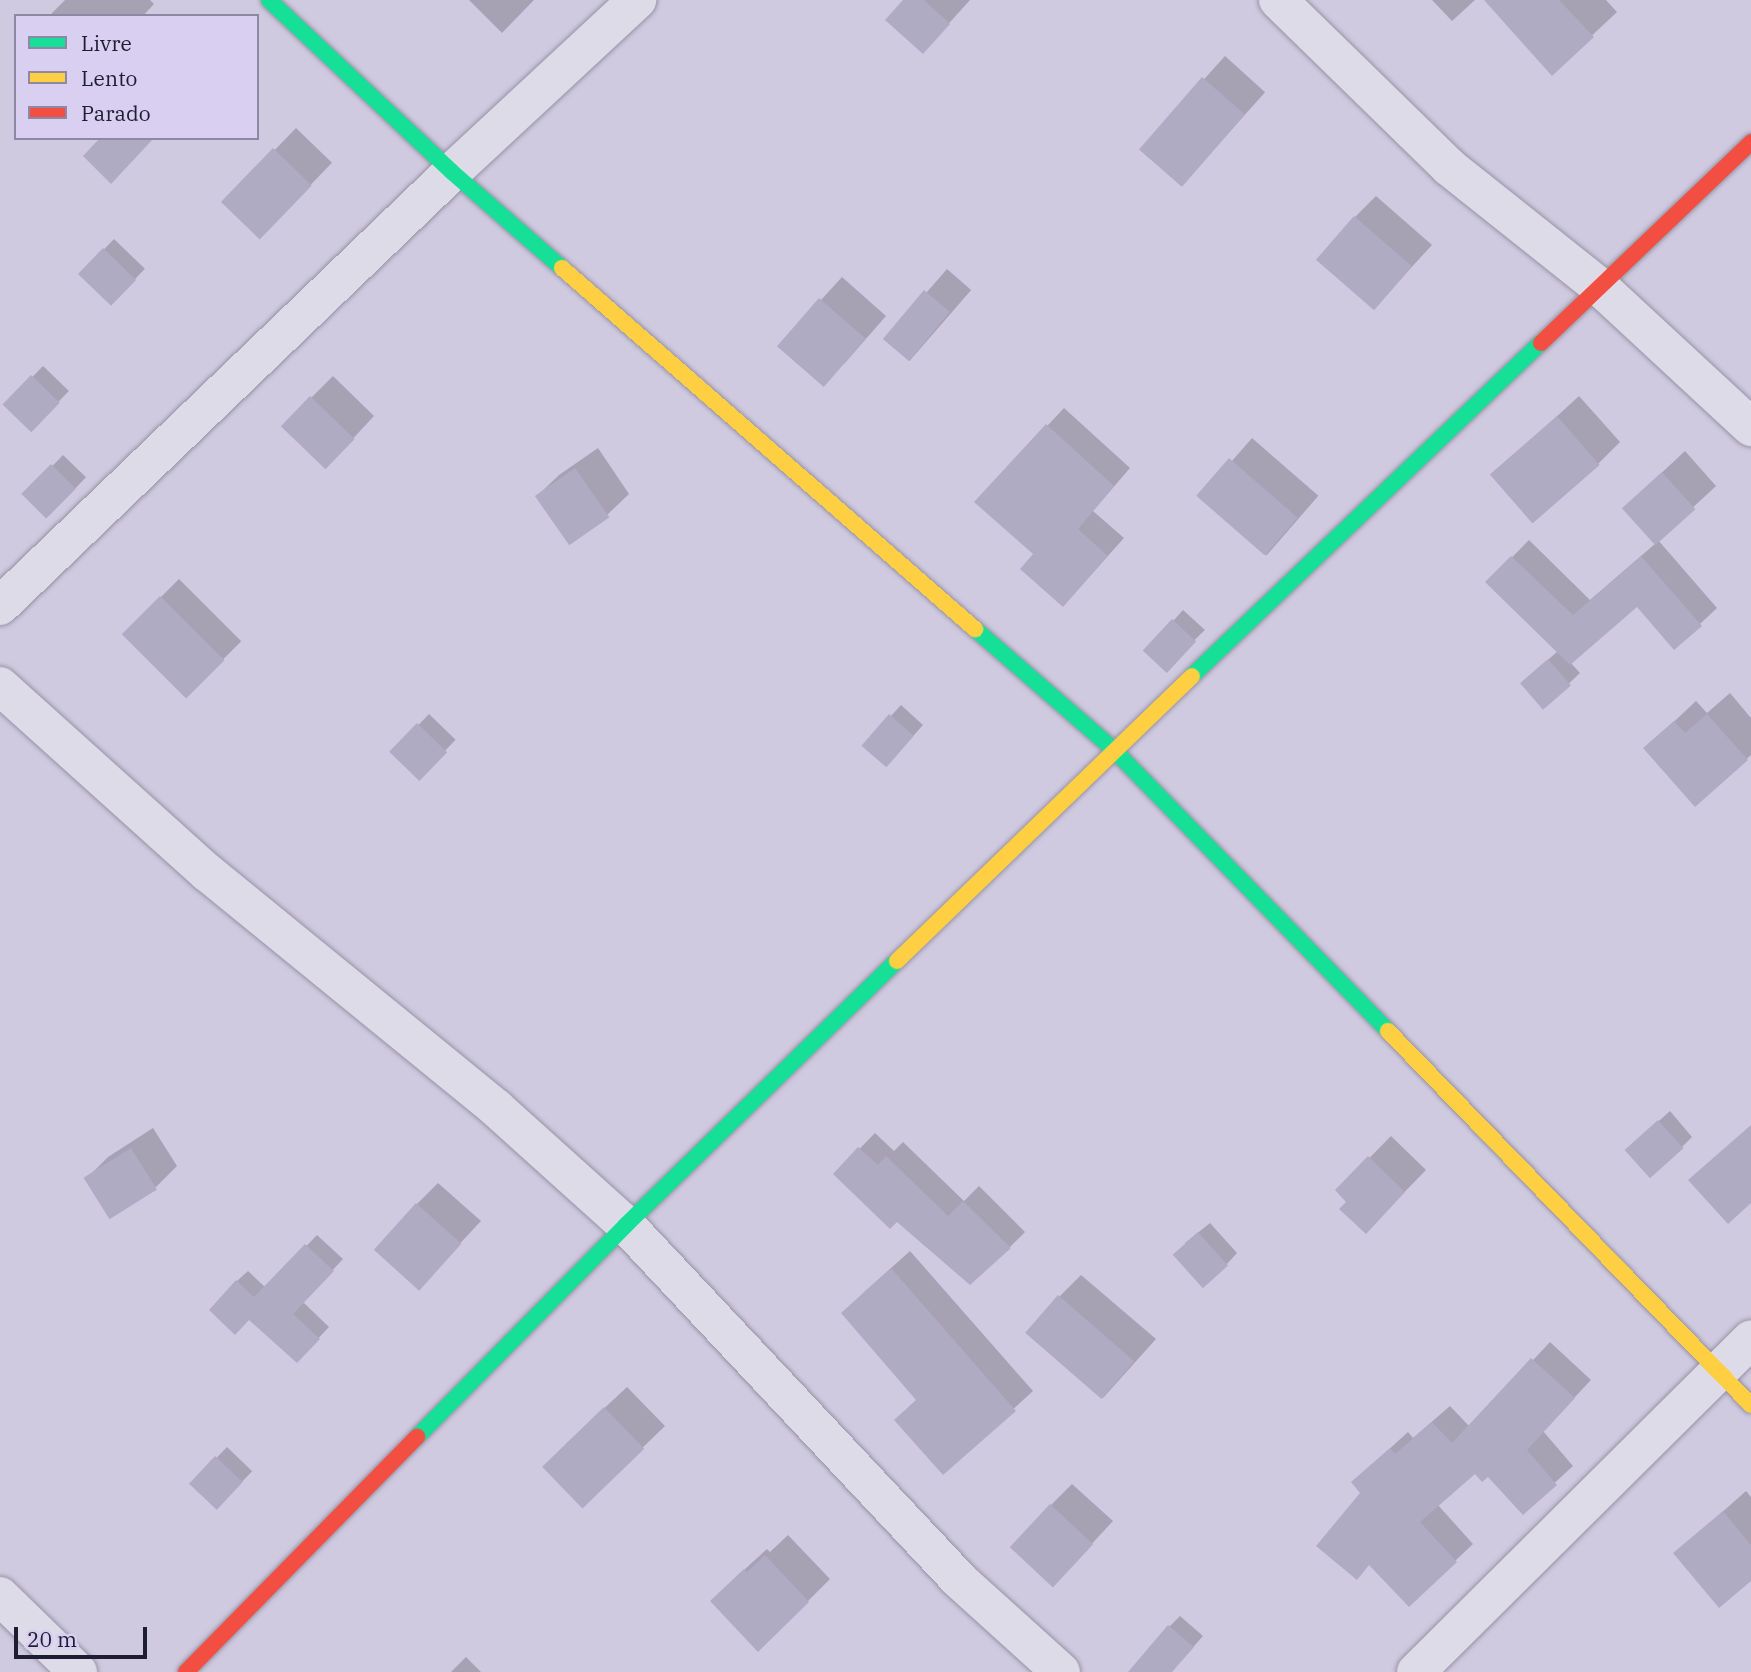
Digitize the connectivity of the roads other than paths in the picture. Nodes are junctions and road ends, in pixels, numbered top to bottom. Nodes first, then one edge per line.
1 (269, 0) edge
2 (637, 0) edge
3 (1278, 0) edge
4 (1751, 142) edge
5 (452, 172) junction
6 (1601, 288) junction
7 (1751, 427) edge
8 (0, 606) edge
9 (0, 686) edge
10 (1114, 750) junction
11 (626, 1225) junction
12 (1751, 1339) edge
13 (1716, 1372) junction
14 (1751, 1405) edge
15 (0, 1596) edge
16 (78, 1672) edge
17 (186, 1672) edge
18 (1061, 1672) edge
19 (1416, 1672) edge

1 - 5 street
2 - 5 street
3 - 6 street
4 - 6 street
5 - 8 street
5 - 10 street
6 - 7 street
6 - 10 street
9 - 11 street
10 - 11 street
10 - 13 street
11 - 17 street
11 - 18 street
12 - 13 street
13 - 14 street
13 - 19 street
15 - 16 street

